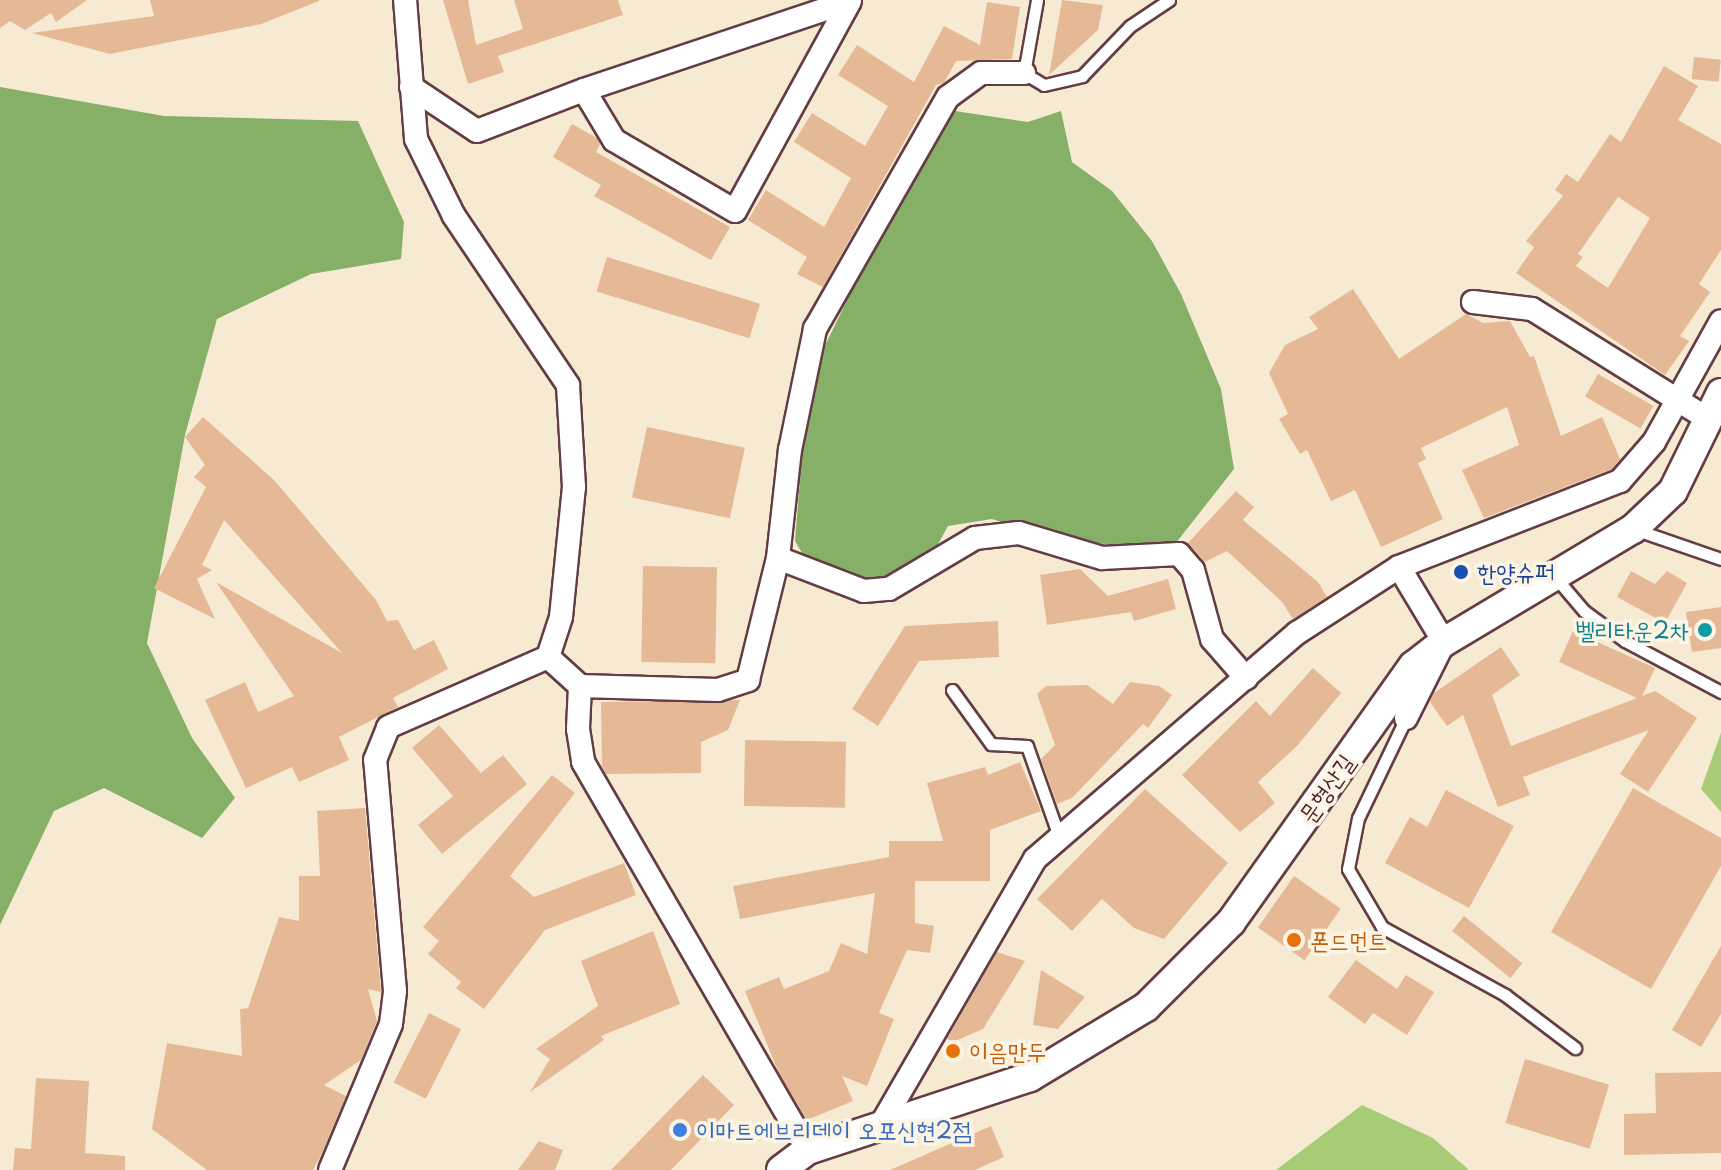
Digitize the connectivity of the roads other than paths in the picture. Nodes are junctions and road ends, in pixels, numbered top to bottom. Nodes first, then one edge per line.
1 (405, 0) edge
2 (1037, 0) edge
3 (1169, 0) edge
4 (1024, 73) junction
5 (411, 87) junction
6 (584, 90) junction
7 (1473, 302) dead end
8 (1721, 321) edge
9 (1721, 393) edge
10 (1679, 399) junction
11 (1708, 419) junction
12 (1633, 529) junction
13 (778, 558) junction
14 (1721, 559) edge
15 (1399, 567) junction
16 (1556, 578) junction
17 (1444, 642) junction
18 (548, 657) junction
19 (1246, 678) junction
20 (580, 686) junction
21 (952, 690) dead end
22 (1721, 692) edge
23 (1406, 718) joint
24 (1060, 839) junction
25 (1575, 1048) dead end
26 (882, 1123) junction
27 (808, 1150) junction
28 (330, 1170) edge
29 (781, 1170) edge

1 - 5 street
2 - 4 lane
3 - 4 lane
4 - 13 street
5 - 6 street
5 - 18 street
6 - 6 street
7 - 10 street
8 - 10 street
9 - 11 street, 문형산길
10 - 11 street
10 - 15 street
11 - 12 street, 문형산길
12 - 14 lane
12 - 16 street, 문형산길
13 - 19 street
13 - 20 street
15 - 17 street
15 - 19 street
16 - 17 street, 문형산길
16 - 22 lane
17 - 23 street
17 - 26 street, 문형산길
18 - 20 street
18 - 28 street
19 - 24 street
20 - 27 street
21 - 24 lane
23 - 25 lane
24 - 26 street
26 - 27 street, 문형산길
27 - 29 street, 문형산길

